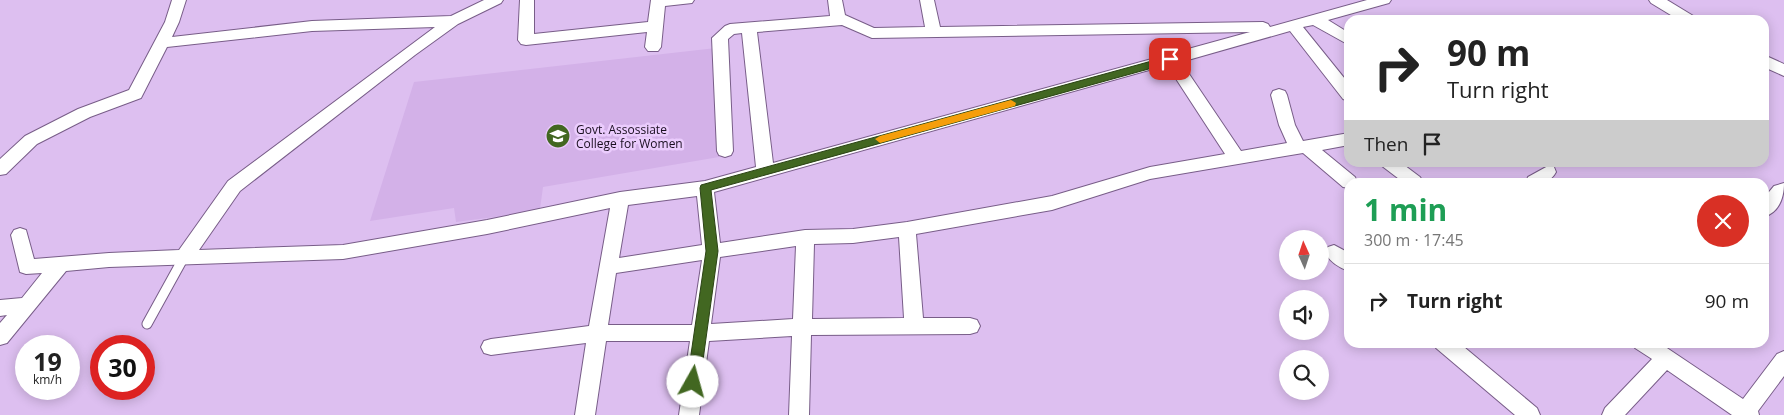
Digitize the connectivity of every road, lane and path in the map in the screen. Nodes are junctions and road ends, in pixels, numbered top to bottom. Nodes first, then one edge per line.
1 (179, 0) edge
2 (496, 0) edge
3 (527, 0) edge
4 (687, 0) edge
5 (835, 0) edge
6 (927, 0) edge
7 (1384, 0) edge
8 (1656, 0) edge
9 (658, 1) edge
10 (1343, 5) edge
11 (1682, 15) edge
12 (1316, 19) junction
13 (838, 20) junction
14 (453, 21) junction
15 (656, 26) junction
16 (749, 26) junction
17 (1291, 26) junction
18 (933, 32) junction
19 (1344, 37) edge
20 (161, 43) junction
21 (653, 47) dead end
22 (1170, 59) junction
23 (1769, 63) edge
24 (1784, 71) edge
25 (1344, 88) edge
26 (1279, 95) dead end
27 (1344, 140) edge
28 (1302, 147) junction
29 (724, 151) dead end
30 (1237, 158) junction
31 (1394, 167) edge
32 (0, 170) edge
33 (765, 171) junction
34 (1548, 172) dead end
35 (1345, 178) edge
36 (1409, 178) edge
37 (1540, 178) edge
38 (705, 188) junction
39 (1784, 190) edge
40 (620, 199) junction
41 (1769, 204) edge
42 (907, 228) junction
43 (20, 235) dead end
44 (805, 237) junction
45 (712, 251) junction
46 (1334, 252) dead end
47 (184, 257) junction
48 (1344, 260) edge
49 (62, 263) junction
50 (609, 266) junction
51 (27, 305) junction
52 (0, 308) edge
53 (147, 324) dead end
54 (970, 326) dead end
55 (914, 327) junction
56 (802, 328) junction
57 (597, 333) junction
58 (700, 333) junction
59 (0, 337) edge
60 (491, 347) dead end
61 (1450, 348) edge
62 (1652, 348) edge
63 (1666, 358) junction
64 (1784, 360) edge
65 (1747, 414) edge
66 (585, 415) edge
67 (689, 415) edge
68 (798, 415) edge
69 (1530, 415) edge
70 (1612, 415) edge

1 - 20 street
2 - 14 street
3 - 15 street
4 - 9 street
5 - 13 street
6 - 18 street
7 - 10 street
8 - 11 street
9 - 15 street
10 - 12 street
12 - 17 street
12 - 19 street
13 - 16 street
13 - 18 street
14 - 20 street
14 - 47 street
15 - 21 street
16 - 29 street
16 - 33 street
17 - 18 street
17 - 22 street
17 - 25 street
20 - 32 street
22 - 30 street
22 - 33 street
23 - 24 street
26 - 28 street
27 - 28 street
28 - 30 street
28 - 35 street
30 - 42 street
31 - 36 street
33 - 38 street
34 - 37 street
38 - 40 street
38 - 45 street
39 - 41 street
40 - 47 street
40 - 50 street
42 - 44 street
42 - 55 street
43 - 49 street
44 - 45 street
44 - 56 street
45 - 50 street
45 - 58 street
46 - 48 street
47 - 49 street
47 - 53 lane
49 - 51 street
50 - 57 street
51 - 52 street
51 - 59 street
54 - 55 street
55 - 56 street
56 - 58 street
56 - 68 street
57 - 58 street
57 - 60 street
57 - 66 street
58 - 67 street
61 - 69 street
62 - 63 street
63 - 65 street
63 - 70 street
64 - 65 street

